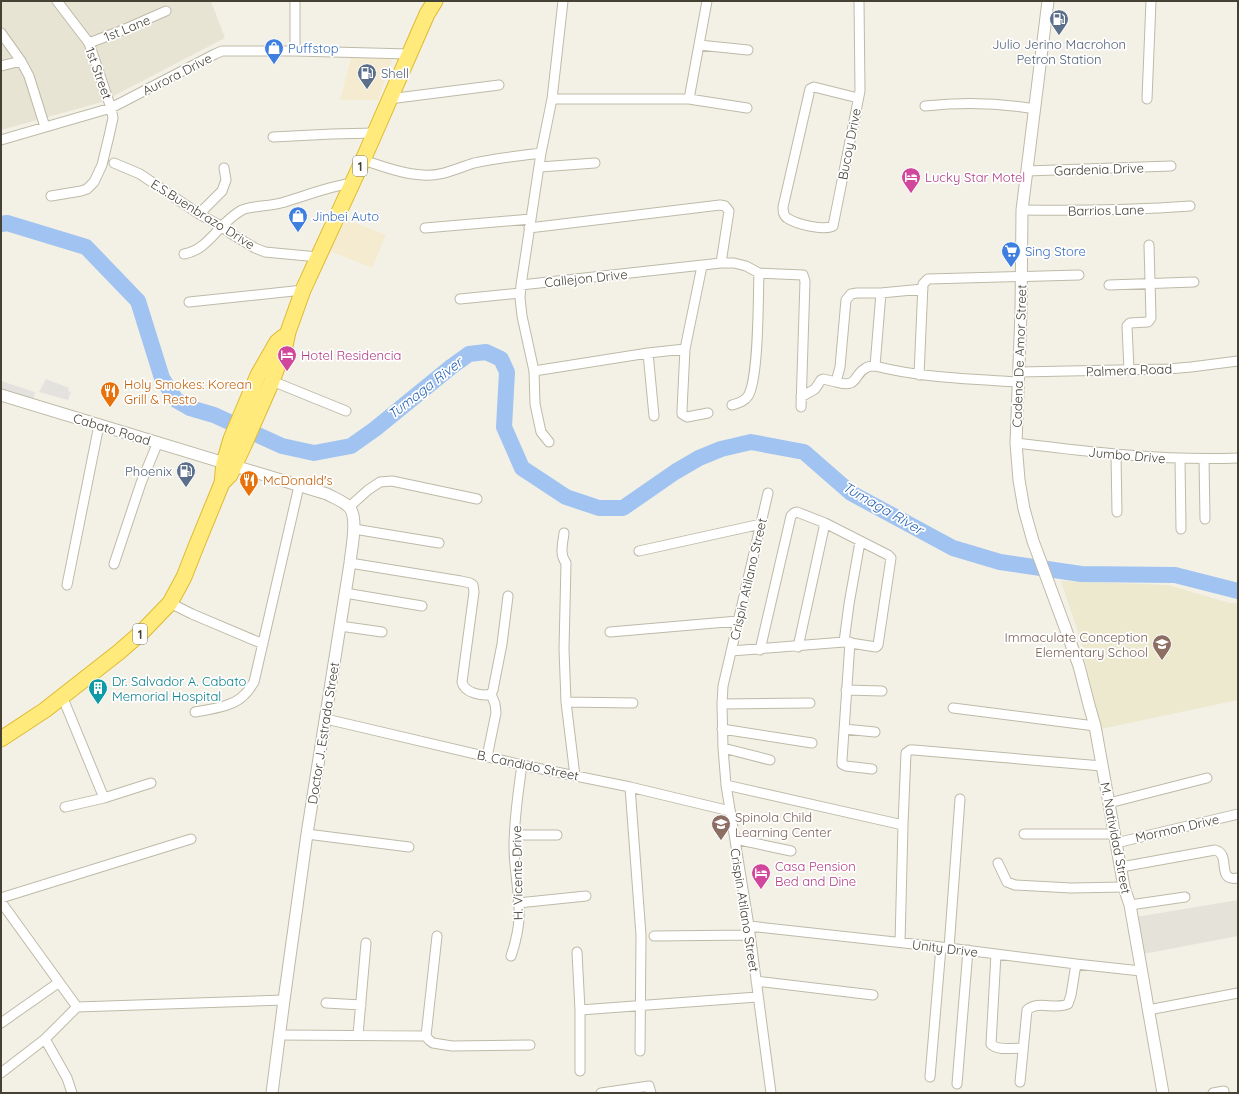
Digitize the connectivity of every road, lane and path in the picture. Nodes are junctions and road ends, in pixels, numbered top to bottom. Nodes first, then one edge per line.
1 (56, 1) edge
2 (295, 1) edge
3 (563, 1) edge
4 (707, 1) edge
5 (859, 1) edge
6 (1048, 1) edge
7 (1152, 1) edge
8 (433, 2) edge
9 (166, 12) dead end
10 (1, 33) edge
11 (88, 43) junction
12 (699, 45) junction
13 (748, 50) dead end
14 (295, 51) junction
15 (408, 54) junction
16 (20, 61) junction
17 (1, 66) edge
18 (499, 85) dead end
19 (858, 98) junction
20 (389, 99) junction
21 (552, 99) junction
22 (689, 99) junction
23 (1147, 99) dead end
24 (925, 106) dead end
25 (111, 108) junction
26 (747, 108) dead end
27 (1035, 109) junction
28 (45, 127) junction
29 (374, 134) junction
30 (272, 137) dead end
31 (1, 140) edge
32 (541, 153) junction
33 (363, 160) junction
34 (114, 163) dead end
35 (596, 163) dead end
36 (1171, 166) dead end
37 (224, 168) dead end
38 (540, 168) junction
39 (1027, 171) junction
40 (352, 183) junction
41 (51, 196) dead end
42 (1190, 206) dead end
43 (1022, 210) junction
44 (199, 214) junction
45 (530, 223) junction
46 (221, 226) junction
47 (425, 228) dead end
48 (1149, 245) dead end
49 (184, 254) dead end
50 (318, 256) junction
51 (721, 263) junction
52 (702, 266) junction
53 (759, 273) junction
54 (1079, 275) dead end
55 (1021, 277) junction
56 (1194, 282) dead end
57 (1151, 283) junction
58 (1109, 285) dead end
59 (520, 289) junction
60 (923, 289) junction
61 (303, 290) junction
62 (881, 293) junction
63 (460, 299) dead end
64 (189, 302) dead end
65 (288, 332) junction
66 (685, 349) junction
67 (648, 353) junction
68 (1238, 361) edge
69 (875, 366) junction
70 (534, 370) junction
71 (1129, 370) junction
72 (919, 375) junction
73 (1019, 377) junction
74 (272, 381) junction
75 (836, 382) junction
76 (1, 395) edge
77 (802, 397) junction
78 (732, 405) dead end
79 (253, 406) junction
80 (801, 407) dead end
81 (346, 412) dead end
82 (708, 413) dead end
83 (654, 416) dead end
84 (99, 425) junction
85 (158, 442) junction
86 (549, 442) dead end
87 (1016, 443) junction
88 (1116, 454) junction
89 (1238, 458) edge
90 (1180, 459) junction
91 (1204, 459) junction
92 (229, 464) junction
93 (299, 486) junction
94 (768, 493) dead end
95 (477, 499) dead end
96 (349, 507) junction
97 (1117, 512) dead end
98 (1205, 519) dead end
99 (826, 523) junction
100 (761, 524) junction
101 (354, 529) junction
102 (1181, 529) dead end
103 (564, 533) dead end
104 (860, 542) junction
105 (440, 543) dead end
106 (639, 551) dead end
107 (350, 563) junction
108 (114, 564) dead end
109 (67, 585) dead end
110 (1050, 587) joint
111 (345, 593) junction
112 (508, 596) dead end
113 (170, 602) junction
114 (422, 606) dead end
115 (738, 621) junction
116 (340, 626) junction
117 (382, 632) dead end
118 (610, 632) dead end
119 (848, 642) junction
120 (263, 644) junction
121 (798, 647) junction
122 (760, 650) junction
123 (731, 652) junction
124 (846, 690) junction
125 (882, 691) dead end
126 (491, 694) junction
127 (62, 696) junction
128 (566, 702) junction
129 (633, 703) dead end
130 (810, 703) dead end
131 (722, 704) junction
132 (953, 708) dead end
133 (195, 712) dead end
134 (326, 719) junction
135 (1095, 726) junction
136 (722, 729) junction
137 (844, 729) junction
138 (876, 732) dead end
139 (1, 739) edge
140 (812, 743) dead end
141 (723, 748) junction
142 (487, 757) junction
143 (770, 760) dead end
144 (522, 765) junction
145 (1102, 766) junction
146 (872, 769) dead end
147 (575, 776) junction
148 (1207, 778) dead end
149 (151, 783) dead end
150 (726, 785) junction
151 (630, 787) junction
152 (104, 798) junction
153 (960, 799) dead end
154 (1109, 803) junction
155 (65, 807) dead end
156 (730, 811) junction
157 (1238, 814) edge
158 (903, 825) junction
159 (307, 834) junction
160 (1024, 834) dead end
161 (514, 835) junction
162 (557, 835) dead end
163 (1115, 838) junction
164 (191, 839) dead end
165 (735, 839) junction
166 (409, 847) dead end
167 (791, 851) dead end
168 (998, 863) dead end
169 (1121, 867) junction
170 (1238, 878) edge
171 (1124, 887) junction
172 (586, 896) dead end
173 (1186, 897) dead end
174 (1, 898) edge
175 (1, 902) edge
176 (518, 903) junction
177 (1130, 905) junction
178 (750, 931) junction
179 (438, 936) dead end
180 (654, 936) dead end
181 (900, 942) junction
182 (366, 943) dead end
183 (945, 947) junction
184 (968, 950) junction
185 (577, 952) dead end
186 (996, 954) junction
187 (511, 956) dead end
188 (1076, 964) junction
189 (1141, 971) junction
190 (756, 981) junction
191 (58, 983) junction
192 (1238, 993) edge
193 (873, 995) dead end
194 (757, 996) junction
195 (284, 1000) junction
196 (326, 1003) dead end
197 (361, 1005) junction
198 (640, 1006) junction
199 (76, 1007) junction
200 (580, 1010) junction
201 (1148, 1010) junction
202 (1, 1024) edge
203 (280, 1035) junction
204 (358, 1035) junction
205 (426, 1036) junction
206 (45, 1039) junction
207 (530, 1045) dead end
208 (1023, 1048) junction
209 (640, 1051) dead end
210 (580, 1071) dead end
211 (1, 1073) edge
212 (930, 1076) dead end
213 (1020, 1082) dead end
214 (957, 1084) dead end
215 (1224, 1091) dead end
216 (72, 1093) edge
217 (272, 1093) edge
218 (601, 1093) edge
219 (651, 1093) edge
220 (771, 1093) edge
221 (1163, 1093) edge
222 (1213, 1093) edge

1 - 11 street, 1st Street
2 - 14 street
3 - 21 street
4 - 12 street
5 - 19 street, Bucoy Drive
6 - 27 street, Cadena De Amor Street
7 - 23 street
8 - 15 highway, 1
9 - 11 street, 1st Lane
10 - 16 street
11 - 25 street, 1st Street
12 - 13 street
12 - 22 street
14 - 15 street, Aurora Drive
14 - 25 street, Aurora Drive
15 - 20 highway, 1
16 - 17 street
16 - 28 street
18 - 20 street
19 - 19 street, Bucoy Drive
20 - 29 highway, 1
21 - 22 street
21 - 32 street
22 - 26 street
24 - 27 street
25 - 28 street, Aurora Drive
25 - 41 street
27 - 39 street, Cadena De Amor Street
28 - 31 street, Aurora Drive
29 - 30 street
29 - 33 highway, 1
32 - 33 street
32 - 38 street
33 - 40 highway, 1
34 - 44 street, E.S.Buenbrazo Drive
35 - 38 street
36 - 39 street, Gardenia Drive
37 - 44 street
38 - 45 street
39 - 43 street, Cadena De Amor Street
40 - 46 street
40 - 50 highway, 1
42 - 43 street, Barrios Lane
43 - 55 street, Cadena De Amor Street
44 - 46 street, E.S.Buenbrazo Drive
45 - 47 street
45 - 51 street
45 - 59 street
46 - 49 street
46 - 50 street, E.S.Buenbrazo Drive
48 - 57 street
50 - 61 highway, 1
51 - 52 street, Callejon Drive
51 - 53 street, Callejon Drive
52 - 59 street, Callejon Drive
52 - 66 street
53 - 77 street, Callejon Drive
53 - 78 street
54 - 55 street
55 - 60 street
55 - 73 street, Cadena De Amor Street
56 - 57 street
57 - 58 street
57 - 71 street
59 - 63 street, Callejon Drive
59 - 70 street
60 - 62 street
60 - 72 street
61 - 64 street
61 - 65 highway, 1
62 - 69 street
62 - 75 street
65 - 74 highway, 1
65 - 79 highway, 1
66 - 67 street
66 - 82 street
67 - 70 street
67 - 83 street
68 - 71 street, Palmera Road
69 - 72 street, Palmera Road
69 - 75 street
70 - 86 street
71 - 73 street, Palmera Road
72 - 73 street, Palmera Road
73 - 87 street, Cadena De Amor Street
74 - 79 highway, 1
74 - 81 street
75 - 77 street
76 - 84 street, Cabato Road
77 - 80 street, Callejon Drive
79 - 92 highway, 1
84 - 85 street, Cabato Road
84 - 109 street
85 - 92 street, Cabato Road
85 - 108 street
87 - 88 street, Jumbo Drive
87 - 110 street, Cadena De Amor Street
88 - 90 street, Jumbo Drive
88 - 97 street
89 - 91 street, Jumbo Drive
90 - 91 street, Jumbo Drive
90 - 102 street
91 - 98 street
92 - 93 street
92 - 113 highway, 1
93 - 96 street
93 - 120 street
94 - 100 street, Crispin Atilano Street
95 - 96 street
96 - 101 street, Doctor J. Estrada Street
99 - 104 street
99 - 121 street
99 - 122 street
100 - 106 street
100 - 115 street, Crispin Atilano Street
101 - 105 street
101 - 107 street, Doctor J. Estrada Street
103 - 128 street
104 - 119 street
104 - 119 street
107 - 111 street, Doctor J. Estrada Street
107 - 126 street
110 - 135 street, M. Natividad Street
111 - 114 street
111 - 116 street, Doctor J. Estrada Street
112 - 126 street
113 - 120 street
113 - 127 highway, 1
115 - 118 street
115 - 123 street, Crispin Atilano Street
116 - 117 street
116 - 134 street, Doctor J. Estrada Street
119 - 121 street
119 - 124 street
120 - 133 street
121 - 122 street
122 - 123 street
123 - 131 street, Crispin Atilano Street
124 - 125 street
124 - 137 street
126 - 142 street
127 - 139 highway, 1
127 - 152 street
128 - 129 street
128 - 147 street
130 - 131 street
131 - 136 street, Crispin Atilano Street
132 - 135 street
134 - 142 street, B. Candido Street
134 - 159 street, Doctor J. Estrada Street
135 - 145 street, M. Natividad Street
136 - 140 street
136 - 141 street, Crispin Atilano Street
137 - 138 street
137 - 146 street
141 - 143 street
141 - 150 street, Crispin Atilano Street
142 - 144 street, B. Candido Street
144 - 147 street, B. Candido Street
144 - 161 street, H. Vicente Drive
145 - 154 street, M. Natividad Street
145 - 158 street
147 - 151 street, B. Candido Street
148 - 154 street
149 - 152 street
150 - 156 street, Crispin Atilano Street
150 - 158 street
151 - 156 street, B. Candido Street
151 - 198 street
152 - 155 street
153 - 183 street
154 - 163 street, M. Natividad Street
156 - 165 street, Crispin Atilano Street
157 - 163 street, Mormon Drive
158 - 181 street
159 - 166 street
159 - 195 street, Doctor J. Estrada Street
160 - 163 street, Mormon Drive
161 - 162 street
161 - 176 street, H. Vicente Drive
163 - 169 street, M. Natividad Street
164 - 174 street
165 - 167 street
165 - 178 street, Crispin Atilano Street
168 - 171 street
169 - 170 street
169 - 171 street, M. Natividad Street
171 - 177 street, M. Natividad Street
172 - 176 street
173 - 177 street
175 - 191 street
176 - 187 street, H. Vicente Drive
177 - 189 street, M. Natividad Street
178 - 180 street, Unity Drive
178 - 181 street, Unity Drive
178 - 190 street, Crispin Atilano Street
179 - 205 street
181 - 183 street, Unity Drive
182 - 197 street
183 - 184 street, Unity Drive
183 - 212 street
184 - 186 street, Unity Drive
184 - 214 street
185 - 200 street
186 - 188 street, Unity Drive
186 - 208 street
188 - 189 street, Unity Drive
188 - 208 street
189 - 201 street, M. Natividad Street
190 - 193 street
190 - 194 street, Crispin Atilano Street
191 - 199 street
191 - 202 street
192 - 201 street
194 - 198 street
194 - 220 street, Crispin Atilano Street
195 - 199 street
195 - 203 street, Doctor J. Estrada Street
196 - 197 street
197 - 204 street
198 - 200 street
198 - 209 street
199 - 206 street
200 - 210 street
201 - 221 street, M. Natividad Street
203 - 204 street
203 - 217 street, Doctor J. Estrada Street
204 - 205 street
205 - 207 street
206 - 211 street
206 - 216 street
208 - 213 street
215 - 222 street
218 - 219 street

